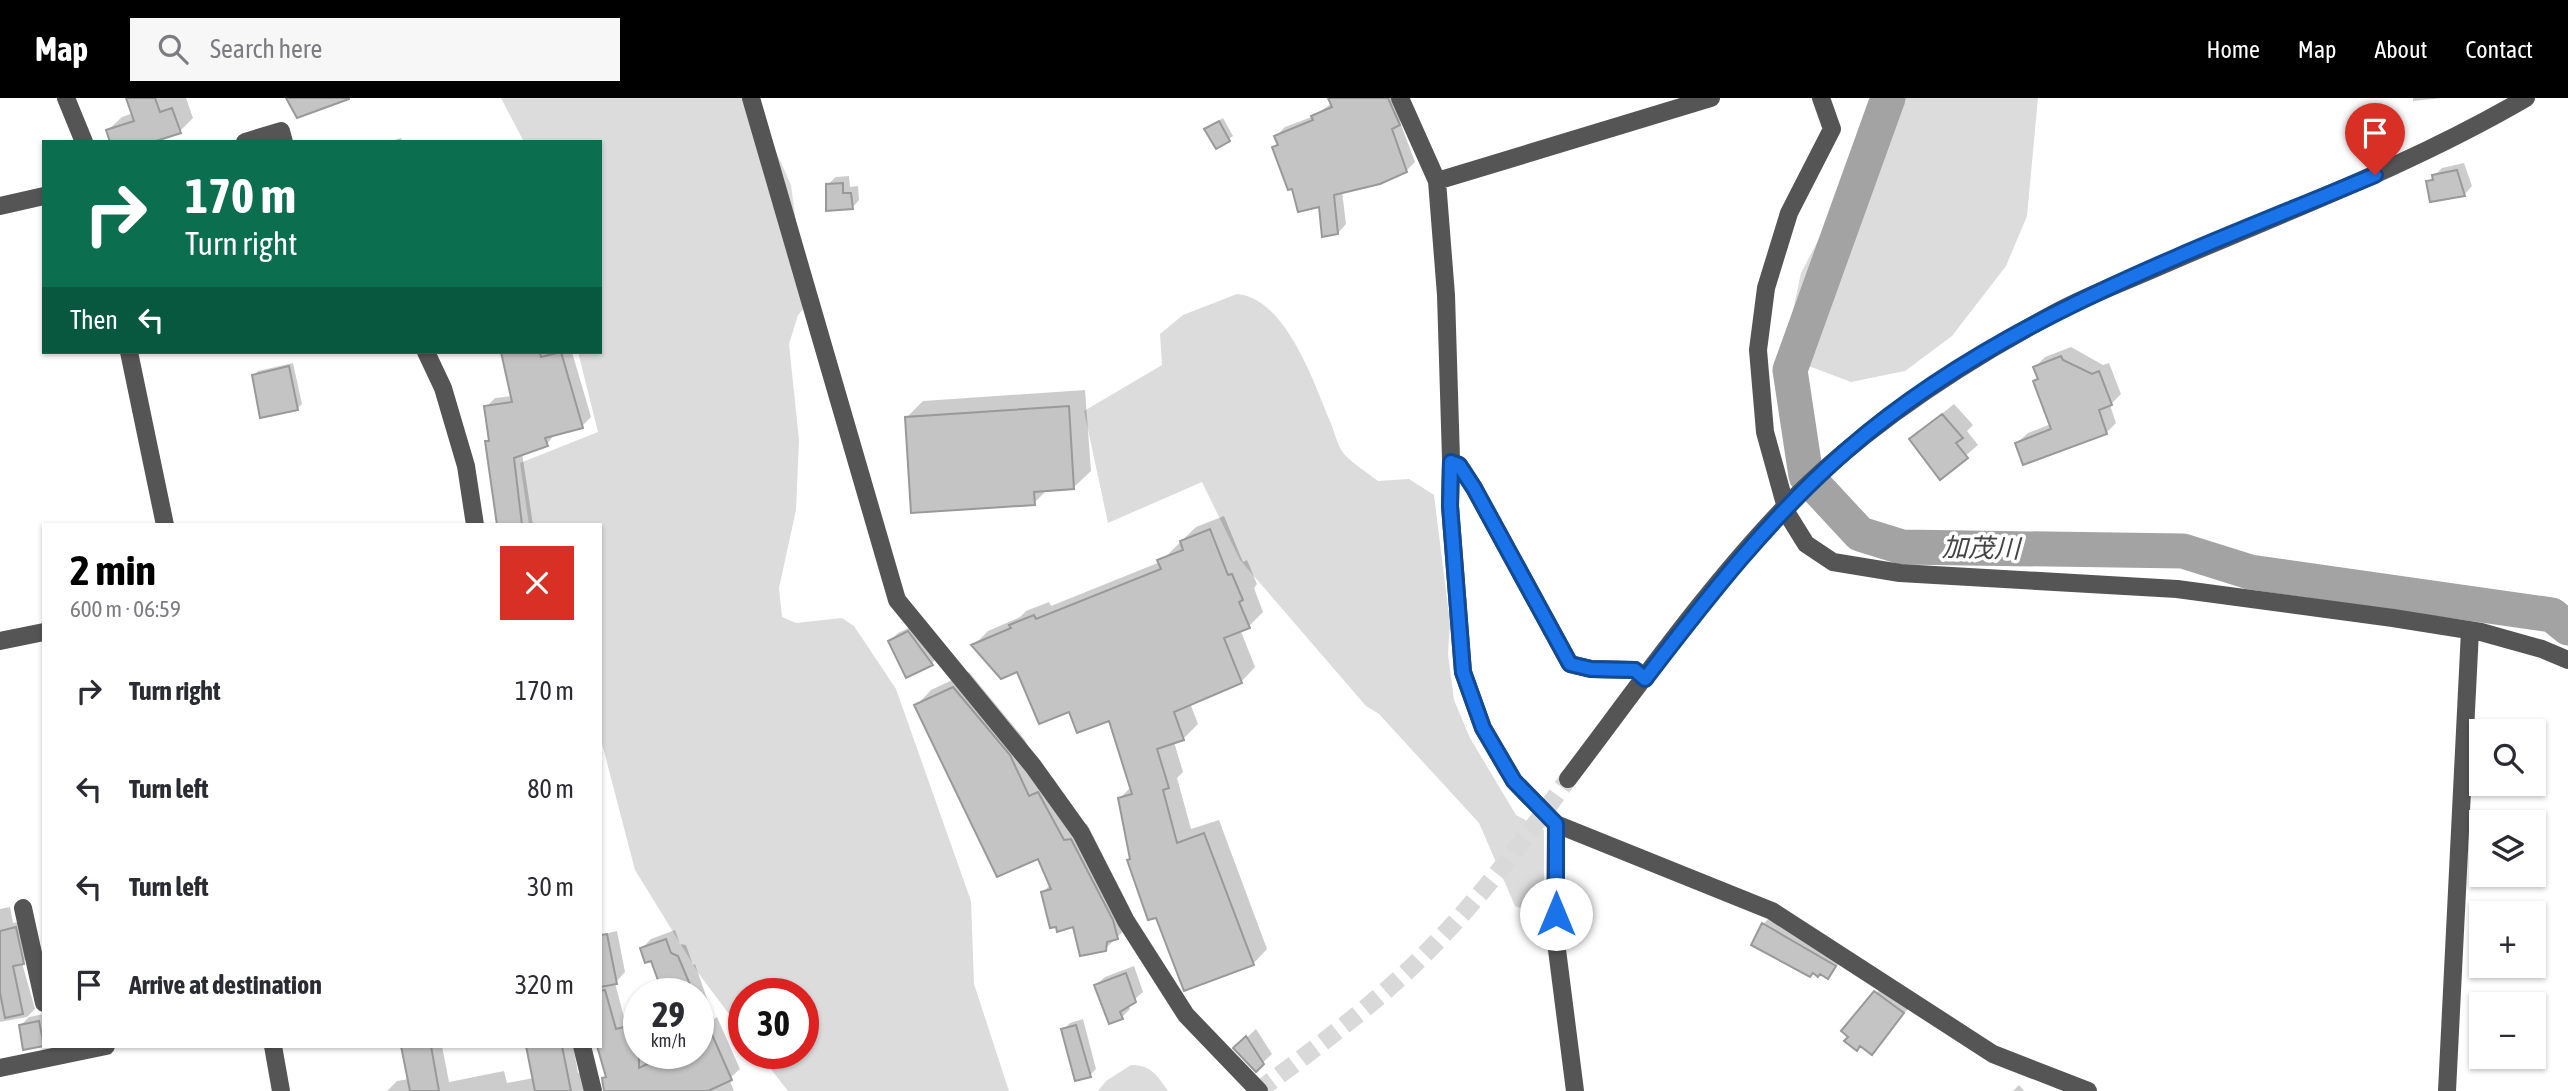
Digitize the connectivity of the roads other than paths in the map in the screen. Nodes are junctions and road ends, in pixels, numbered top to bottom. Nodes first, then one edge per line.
1 (65, 98) edge
2 (751, 98) edge
3 (1400, 98) edge
4 (1711, 98) edge
5 (1821, 98) edge
6 (2526, 98) edge
7 (83, 140) edge
8 (252, 140) edge
9 (283, 140) edge
10 (1437, 181) junction
11 (42, 196) edge
12 (0, 206) edge
13 (129, 354) edge
14 (427, 354) edge
15 (1451, 462) junction
16 (1786, 506) junction
17 (165, 523) edge
18 (475, 523) edge
19 (2470, 631) junction
20 (42, 632) edge
21 (0, 641) edge
22 (2568, 660) edge
23 (1645, 679) junction
24 (1568, 779) tunnel mouth
25 (1556, 824) junction
26 (23, 908) dead end
27 (42, 994) edge
28 (89, 1048) edge
29 (273, 1048) edge
30 (582, 1048) edge
31 (54, 1052) edge
32 (0, 1068) edge
33 (2056, 1085) edge
34 (281, 1091) edge
35 (593, 1091) edge
36 (1259, 1091) edge
37 (1575, 1091) edge
38 (2088, 1091) edge
39 (2447, 1091) edge

1 - 7 street
2 - 36 street
3 - 10 street
4 - 10 street
5 - 16 street
6 - 16 street
8 - 9 street
10 - 15 street
11 - 12 street
13 - 17 street
14 - 18 street
15 - 23 street
15 - 25 street
16 - 19 street
16 - 23 street
19 - 22 street
19 - 39 street
20 - 21 street
23 - 24 street
25 - 33 street
25 - 37 street
26 - 27 street
28 - 31 street
29 - 34 street
30 - 35 street
31 - 32 street
33 - 38 street

